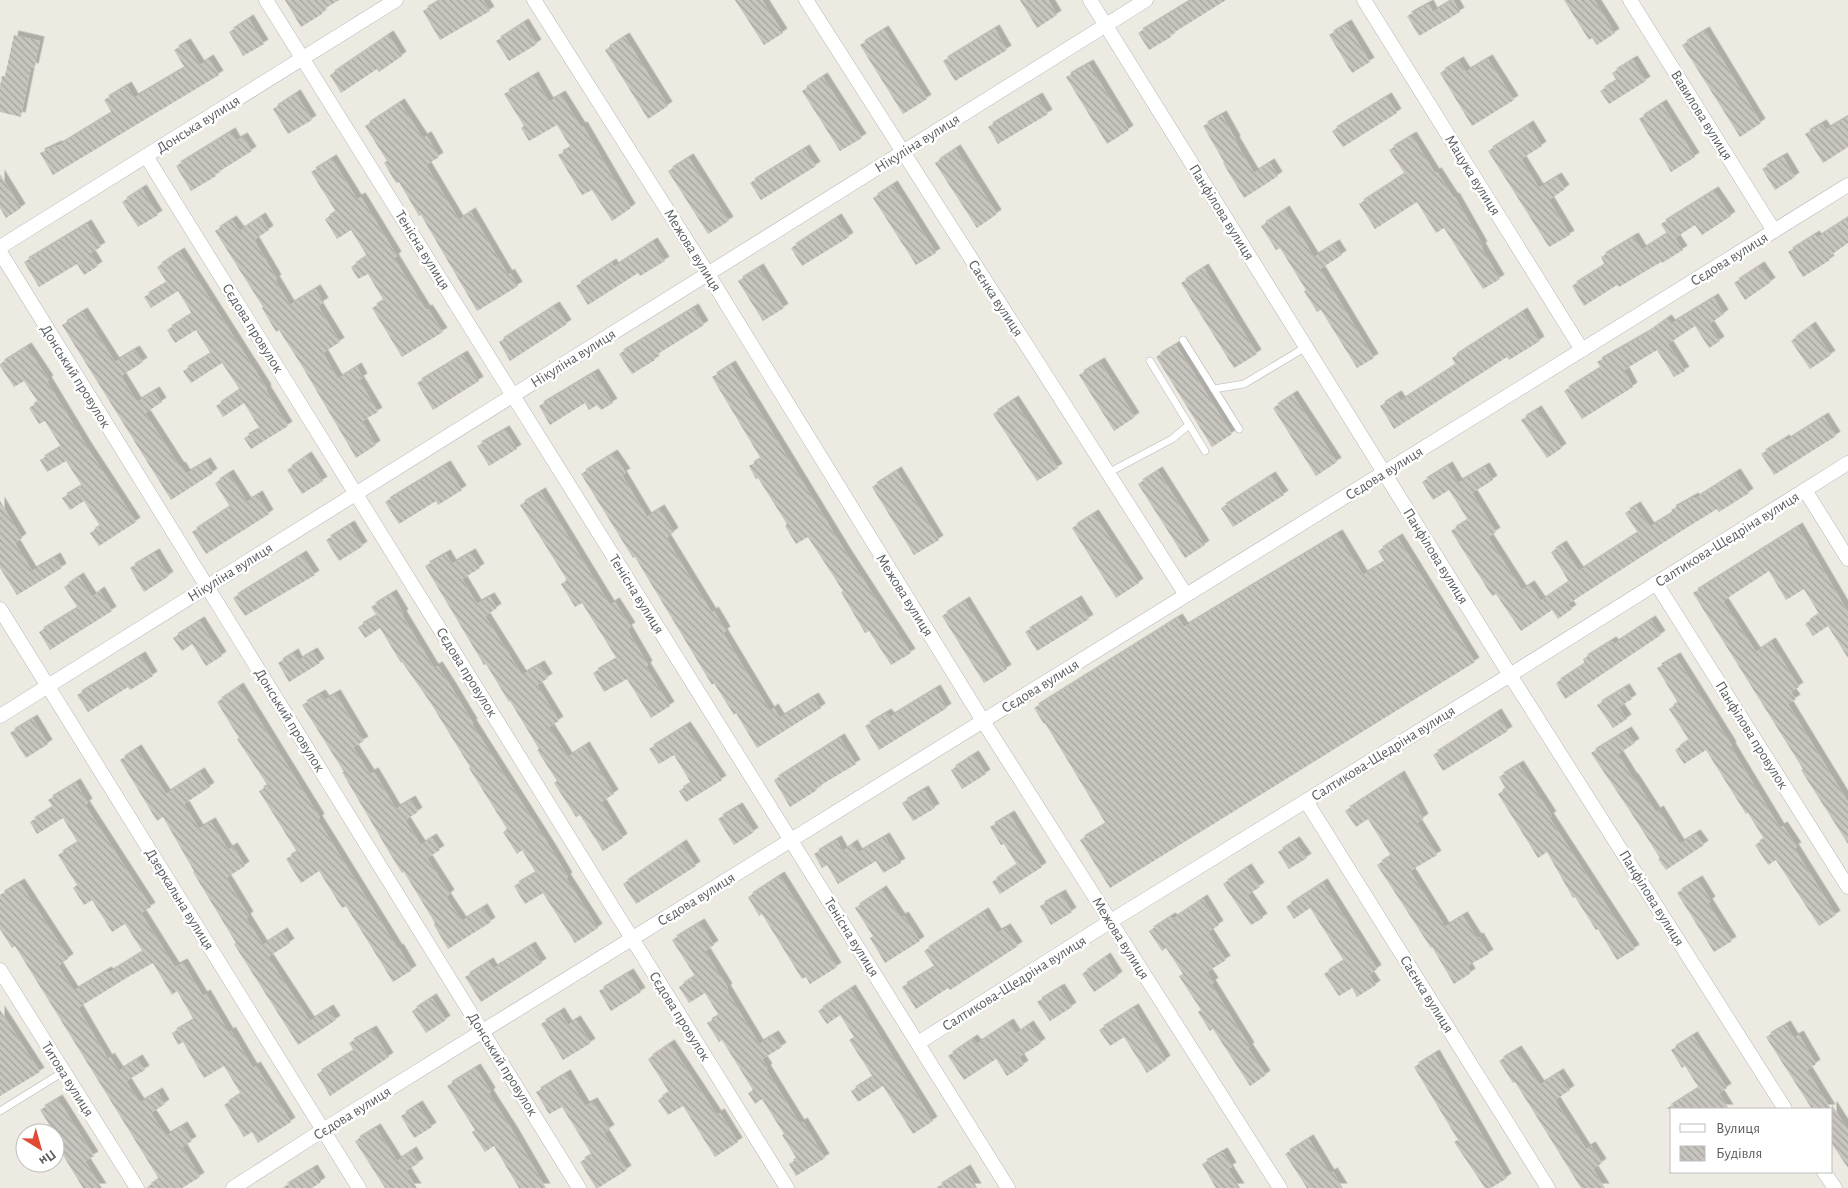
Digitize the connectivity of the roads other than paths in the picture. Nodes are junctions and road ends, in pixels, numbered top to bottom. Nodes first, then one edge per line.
1 (266, 0) edge
2 (396, 0) edge
3 (534, 0) edge
4 (806, 0) edge
5 (1090, 0) edge
6 (1146, 0) edge
7 (1364, 0) edge
8 (1630, 0) edge
9 (1106, 25) junction
10 (303, 58) junction
11 (903, 152) junction
12 (146, 156) junction
13 (1848, 185) edge
14 (1774, 231) junction
15 (0, 248) edge
16 (0, 252) edge
17 (708, 274) junction
18 (1183, 340) dead end
19 (1306, 347) junction
20 (1582, 350) junction
21 (1150, 362) dead end
22 (1214, 388) junction
23 (513, 395) junction
24 (1189, 425) junction
25 (1239, 429) dead end
26 (1205, 450) dead end
27 (1848, 463) edge
28 (1384, 472) junction
29 (1108, 473) junction
30 (1805, 490) junction
31 (356, 493) junction
32 (1848, 559) edge
33 (1656, 583) junction
34 (207, 586) junction
35 (1186, 595) junction
36 (0, 609) edge
37 (1510, 675) junction
38 (48, 686) junction
39 (0, 716) edge
40 (983, 721) junction
41 (1306, 801) junction
42 (791, 840) junction
43 (1848, 887) edge
44 (1111, 921) junction
45 (632, 938) junction
46 (0, 970) edge
47 (482, 1031) junction
48 (918, 1043) junction
49 (63, 1072) junction
50 (1784, 1108) edge
51 (0, 1111) edge
52 (323, 1130) junction
53 (1825, 1173) edge
54 (137, 1188) edge
55 (233, 1188) edge
56 (359, 1188) edge
57 (579, 1188) edge
58 (787, 1188) edge
59 (1008, 1188) edge
60 (1280, 1188) edge
61 (1548, 1188) edge
62 (1835, 1188) edge

1 - 10 street, Тенісна вулиця
2 - 10 street, Донська вулиця
3 - 17 street, Межова вулиця
4 - 11 street, Саєнка вулиця
5 - 9 street, Панфілова вулиця
6 - 9 street, Нікуліна вулиця
7 - 20 street, Мацука вулиця
8 - 14 street, Вавилова вулиця
9 - 11 street, Нікуліна вулиця
9 - 19 street, Панфілова вулиця
10 - 12 street, Донська вулиця
10 - 23 street, Тенісна вулиця
11 - 17 street, Нікуліна вулиця
11 - 29 street, Саєнка вулиця
12 - 15 street, Донська вулиця
12 - 31 street, Сєдова провулок
13 - 14 street, Сєдова вулиця
14 - 20 street, Сєдова вулиця
16 - 34 street, Донський провулок
17 - 23 street, Нікуліна вулиця
17 - 40 street, Межова вулиця
18 - 22 lane
19 - 22 lane
19 - 28 street, Панфілова вулиця
20 - 28 street, Сєдова вулиця
21 - 24 lane
22 - 25 lane
23 - 31 street, Нікуліна вулиця
23 - 42 street, Тенісна вулиця
24 - 26 lane
24 - 29 lane
27 - 30 street, Салтикова-Щедріна вулиця
28 - 35 street, Сєдова вулиця
28 - 37 street, Панфілова вулиця
29 - 35 street, Саєнка вулиця
30 - 32 street
30 - 33 street, Салтикова-Щедріна вулиця
31 - 34 street, Нікуліна вулиця
31 - 45 street, Сєдова провулок
33 - 37 street, Салтикова-Щедріна вулиця
33 - 43 street, Панфілова провулок
34 - 38 street, Нікуліна вулиця
34 - 47 street, Донський провулок
35 - 40 street, Сєдова вулиця
36 - 38 street, Дзеркальна вулиця
37 - 41 street, Салтикова-Щедріна вулиця
37 - 50 street, Панфілова вулиця
38 - 39 street, Нікуліна вулиця
38 - 52 street, Дзеркальна вулиця
40 - 42 street, Сєдова вулиця
40 - 44 street, Межова вулиця
41 - 44 street, Салтикова-Щедріна вулиця
41 - 61 street, Саєнка вулиця
42 - 45 street, Сєдова вулиця
42 - 48 street, Тенісна вулиця
44 - 48 street, Салтикова-Щедріна вулиця
44 - 60 street, Межова вулиця
45 - 47 street, Сєдова вулиця
45 - 58 street, Сєдова провулок
46 - 49 street, Титова вулиця
47 - 52 street, Сєдова вулиця
47 - 57 street, Донський провулок
48 - 59 street, Тенісна вулиця
49 - 51 lane
49 - 54 street, Титова вулиця
52 - 55 street, Сєдова вулиця
52 - 56 street, Дзеркальна вулиця
53 - 62 street

